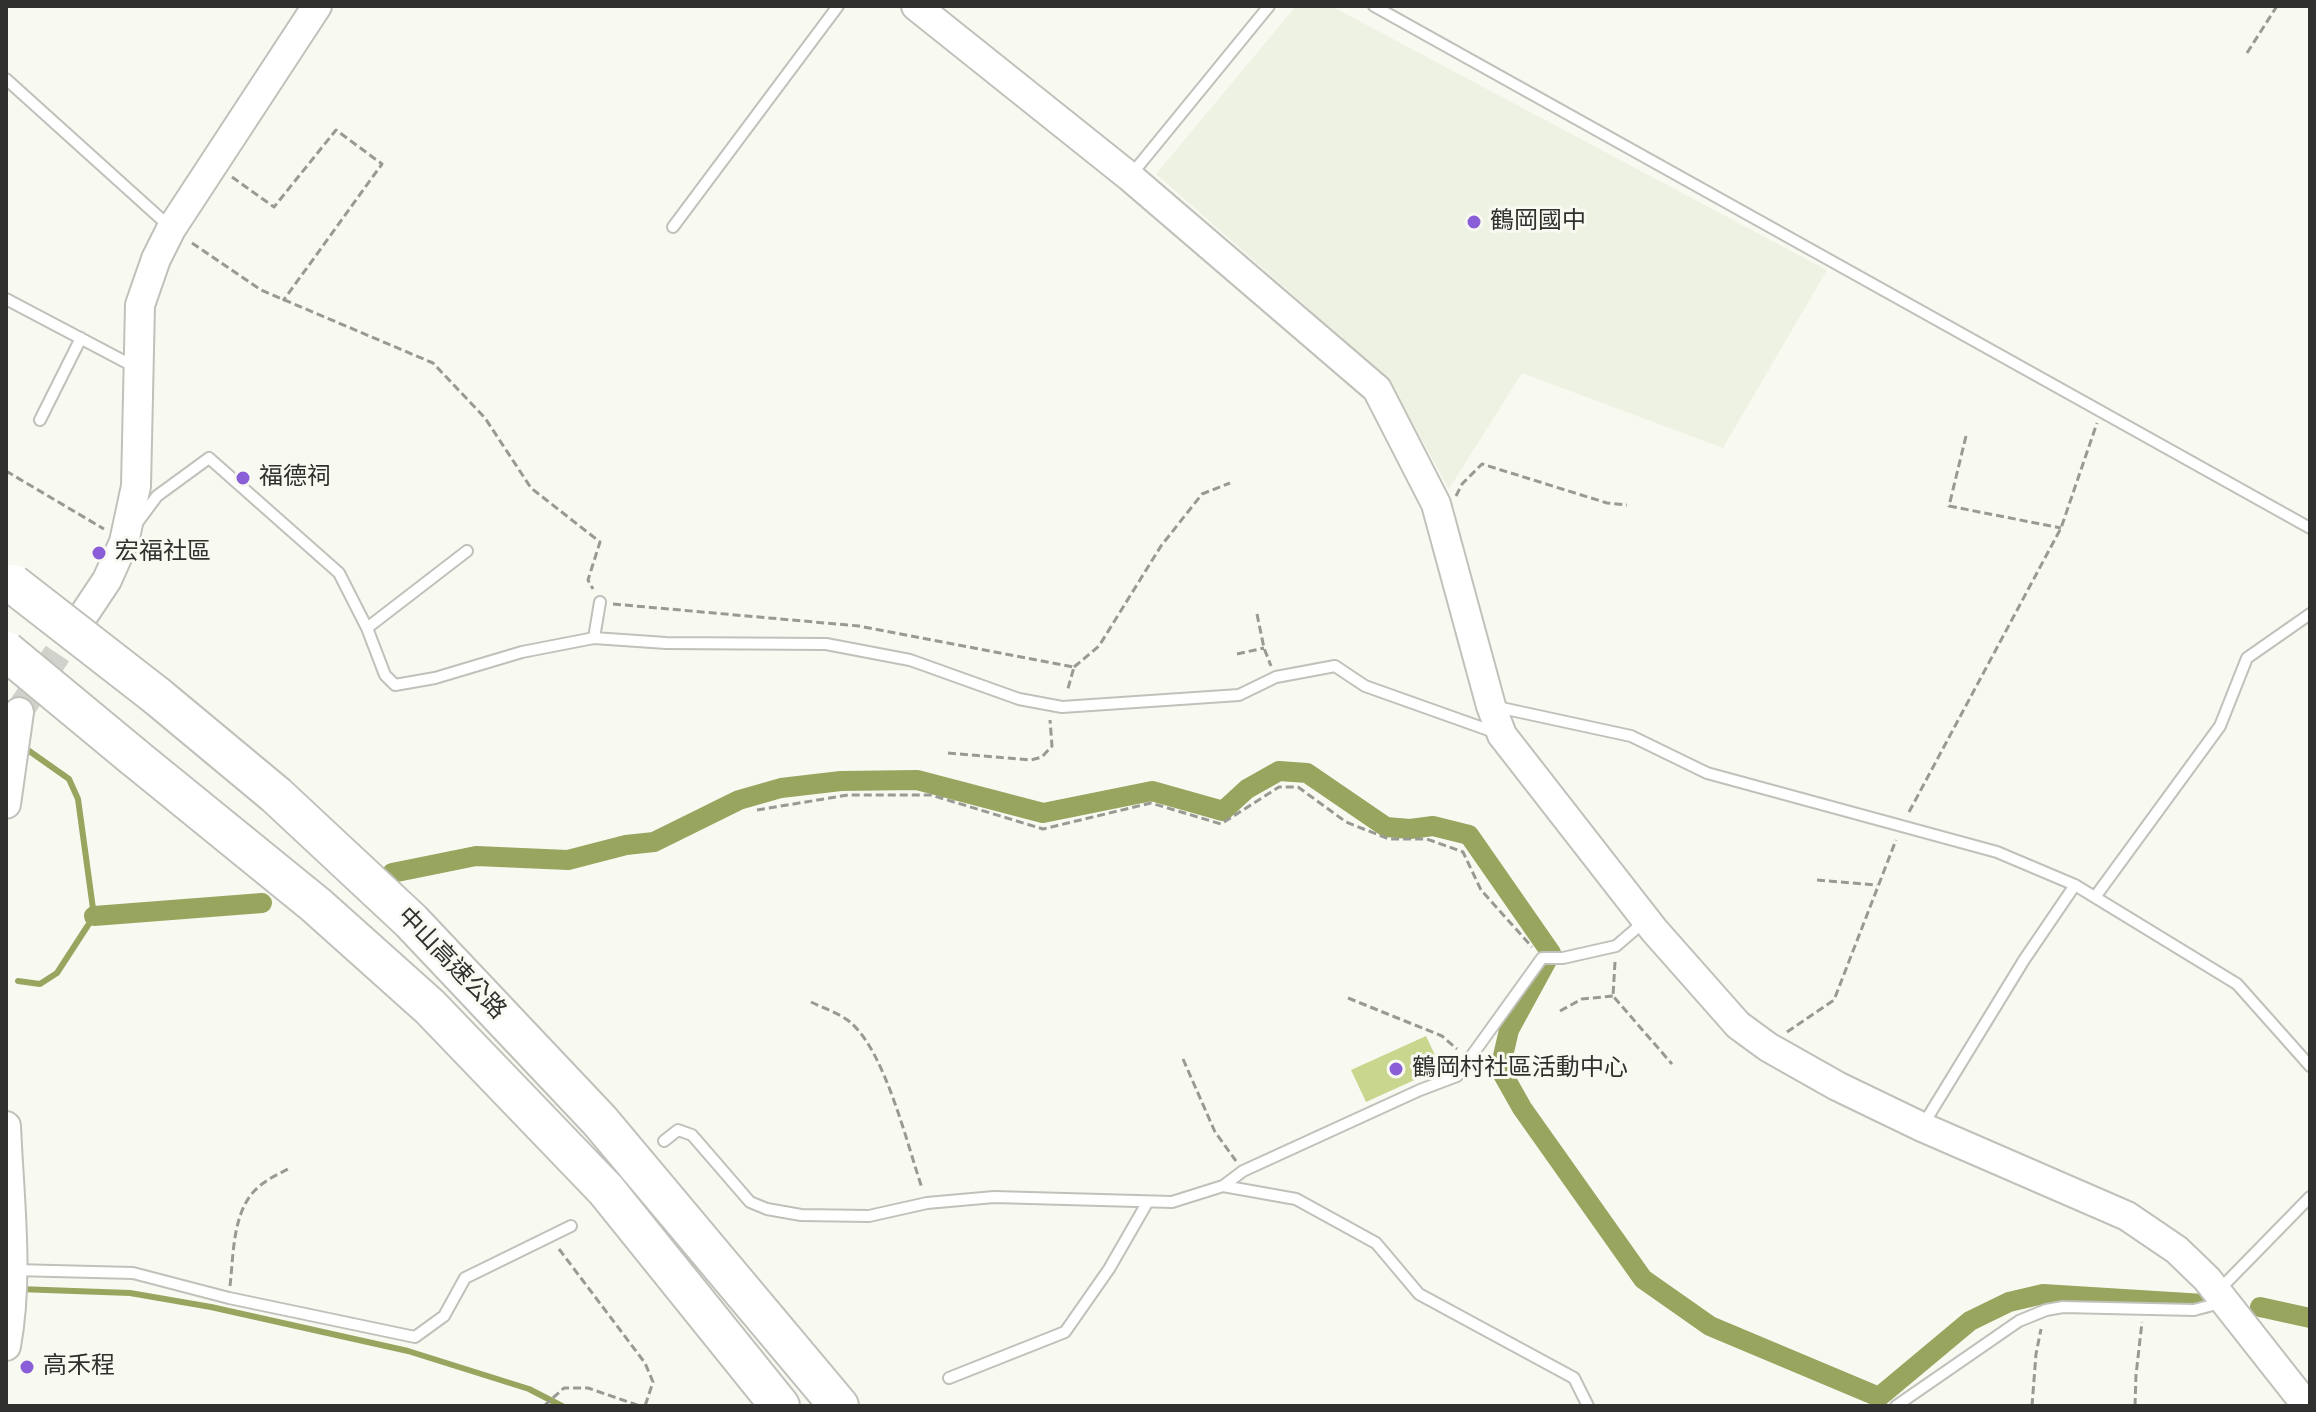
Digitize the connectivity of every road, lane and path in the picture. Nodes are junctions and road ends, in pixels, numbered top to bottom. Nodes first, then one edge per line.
1 (317, 6) edge
2 (838, 6) edge
3 (916, 6) edge
4 (1269, 6) edge
5 (1374, 6) edge
6 (2277, 6) edge
7 (2247, 53) dead end
8 (6, 79) edge
9 (213, 164) junction
10 (1130, 177) junction
11 (673, 227) dead end
12 (171, 229) junction
13 (6, 299) edge
14 (283, 301) junction
15 (81, 338) junction
16 (138, 368) junction
17 (2101, 411) junction
18 (40, 420) dead end
19 (1966, 436) dead end
20 (6, 471) edge
21 (1230, 483) dead end
22 (1436, 504) junction
23 (1627, 505) dead end
24 (2061, 528) junction
25 (2310, 528) edge
26 (124, 542) junction
27 (467, 551) dead end
28 (10, 582) edge
29 (600, 602) junction
30 (1257, 614) dead end
31 (2310, 614) edge
32 (83, 616) tunnel mouth
33 (367, 628) junction
34 (594, 638) junction
35 (1264, 648) junction
36 (6, 651) edge
37 (1237, 654) dead end
38 (1074, 667) junction
39 (1276, 677) junction
40 (1049, 705) junction
41 (1491, 706) junction
42 (1062, 707) junction
43 (19, 712) tunnel mouth
44 (1502, 735) junction
45 (948, 753) dead end
46 (6, 804) edge
47 (757, 810) dead end
48 (1901, 828) junction
49 (1817, 880) dead end
50 (1877, 885) junction
51 (2075, 885) junction
52 (2095, 897) junction
53 (1646, 920) junction
54 (1616, 946) junction
55 (1542, 958) junction
56 (1613, 996) junction
57 (1348, 998) dead end
58 (811, 1002) dead end
59 (1560, 1011) dead end
60 (1768, 1047) junction
61 (1183, 1059) dead end
62 (1469, 1059) junction
63 (1672, 1064) dead end
64 (2310, 1066) edge
65 (6, 1126) edge
66 (1922, 1127) junction
67 (664, 1141) dead end
68 (290, 1168) dead end
69 (1243, 1171) junction
70 (1223, 1186) junction
71 (2310, 1197) edge
72 (927, 1203) junction
73 (1147, 1203) junction
74 (571, 1226) dead end
75 (549, 1237) junction
76 (10, 1279) edge
77 (2221, 1297) junction
78 (229, 1298) junction
79 (2144, 1309) junction
80 (2046, 1310) junction
81 (7, 1333) edge
82 (949, 1378) dead end
83 (544, 1406) edge
84 (642, 1406) edge
85 (780, 1406) edge
86 (839, 1406) edge
87 (1588, 1406) edge
88 (1896, 1406) edge
89 (2032, 1406) edge
90 (2135, 1406) edge
91 (2307, 1406) edge

1 - 9 street
2 - 11 lane
3 - 10 street
4 - 10 lane
5 - 17 lane
6 - 7 path
8 - 12 lane
9 - 12 street
9 - 14 path
10 - 22 street
12 - 14 path
12 - 16 street
13 - 15 lane
14 - 29 path
15 - 16 lane
15 - 18 lane
16 - 26 street
17 - 24 path
17 - 25 lane
19 - 24 path
20 - 26 path
21 - 38 path
22 - 23 path
22 - 41 street
24 - 48 path
26 - 32 street
26 - 33 lane
27 - 33 lane
28 - 86 highway, 中山高速公路, bridge
29 - 34 lane
29 - 38 path
30 - 35 path
31 - 52 lane
33 - 34 lane
34 - 40 lane
35 - 37 path
35 - 39 path
36 - 85 highway, 中山高速公路, bridge
38 - 42 path
39 - 42 lane
39 - 44 lane
40 - 42 lane
40 - 45 path
41 - 44 street
41 - 48 lane
43 - 46 street
44 - 53 street
47 - 55 path
48 - 50 path
48 - 51 lane
49 - 50 path
50 - 60 path
51 - 52 lane
51 - 66 lane
52 - 64 lane
53 - 54 lane
53 - 60 street
54 - 55 lane
54 - 56 path
55 - 62 lane
56 - 59 path
56 - 63 path
57 - 62 path
58 - 72 path
60 - 66 street
61 - 69 path
62 - 69 lane
65 - 76 street
66 - 77 street
67 - 72 lane
68 - 78 path
69 - 70 lane
70 - 73 lane
70 - 87 lane
71 - 77 lane
72 - 73 lane
73 - 82 lane
74 - 75 lane
75 - 78 lane
75 - 84 path
76 - 78 lane
76 - 81 street
77 - 79 lane
77 - 91 street
79 - 80 lane
79 - 90 path
80 - 88 lane
80 - 89 path
83 - 84 path

